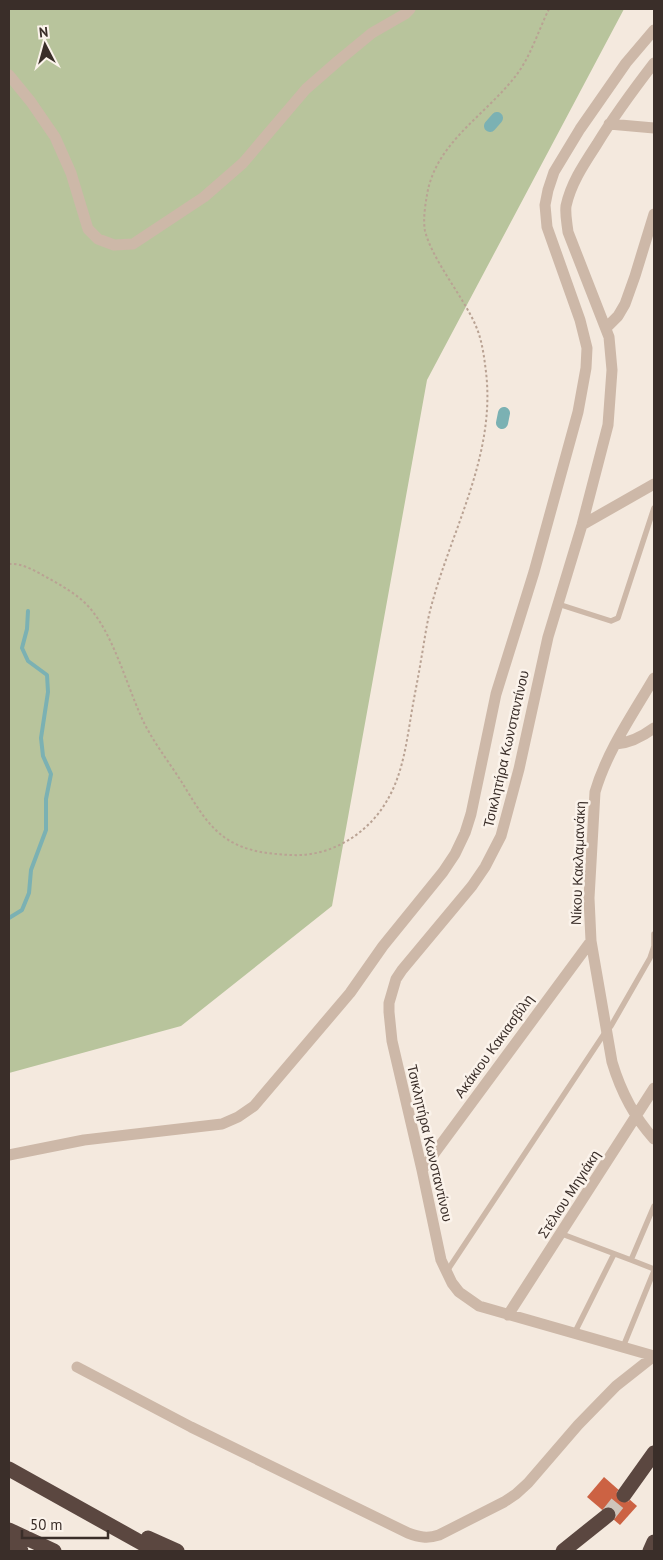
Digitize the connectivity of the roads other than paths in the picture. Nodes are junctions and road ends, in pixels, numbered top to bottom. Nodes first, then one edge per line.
1 (410, 9) edge
2 (654, 30) edge
3 (654, 63) edge
4 (9, 75) edge
5 (610, 124) junction
6 (654, 128) edge
7 (654, 214) edge
8 (606, 328) junction
9 (654, 484) edge
10 (654, 508) edge
11 (582, 525) junction
12 (558, 604) junction
13 (654, 678) edge
14 (654, 728) edge
15 (616, 744) junction
16 (654, 934) edge
17 (591, 941) junction
18 (606, 1031) junction
19 (654, 1088) edge
20 (636, 1117) junction
21 (654, 1139) edge
22 (9, 1156) edge
23 (422, 1170) junction
24 (654, 1206) edge
25 (562, 1234) junction
26 (614, 1254) junction
27 (631, 1260) junction
28 (446, 1273) junction
29 (654, 1274) edge
30 (508, 1315) junction
31 (574, 1334) junction
32 (623, 1348) junction
33 (654, 1356) edge
34 (77, 1367) dead end
35 (654, 1453) edge
36 (9, 1469) edge
37 (624, 1495) tunnel mouth
38 (83, 1509) junction
39 (608, 1514) tunnel mouth
40 (9, 1530) edge
41 (9, 1540) edge
42 (654, 1542) edge
43 (21, 1551) edge
44 (54, 1551) edge
45 (156, 1551) edge
46 (177, 1551) edge
47 (563, 1551) edge
48 (650, 1551) edge

1 - 4 street
2 - 22 street
3 - 5 street, Τσικλητήρα Κωνσταντίνου
5 - 6 street
5 - 8 street, Τσικλητήρα Κωνσταντίνου
7 - 8 street
8 - 11 street, Τσικλητήρα Κωνσταντίνου
9 - 11 street
10 - 12 lane
11 - 12 street, Τσικλητήρα Κωνσταντίνου
12 - 23 street, Τσικλητήρα Κωνσταντίνου
13 - 15 street, Νίκου Κακλαμανάκη
14 - 15 street
15 - 17 street, Νίκου Κακλαμανάκη
16 - 18 lane
17 - 18 street, Νίκου Κακλαμανάκη
17 - 23 street, Ακάκιου Κακιασβίλη
18 - 20 street, Νίκου Κακλαμανάκη
18 - 28 lane
19 - 20 street, Στέλιου Μηγιάκη
20 - 21 street, Νίκου Κακλαμανάκη
20 - 25 street, Στέλιου Μηγιάκη
23 - 28 street, Τσικλητήρα Κωνσταντίνου
24 - 27 lane
25 - 26 lane
25 - 30 street, Στέλιου Μηγιάκη
26 - 27 lane
26 - 31 lane
27 - 29 lane
28 - 30 street, Τσικλητήρα Κωνσταντίνου
29 - 32 lane
30 - 31 street, Τσικλητήρα Κωνσταντίνου
31 - 32 street, Τσικλητήρα Κωνσταντίνου
32 - 33 street, Τσικλητήρα Κωνσταντίνου
33 - 34 street
35 - 37 highway
36 - 38 highway
38 - 45 highway
38 - 46 highway
39 - 47 highway
40 - 44 highway
41 - 43 highway
42 - 48 highway

